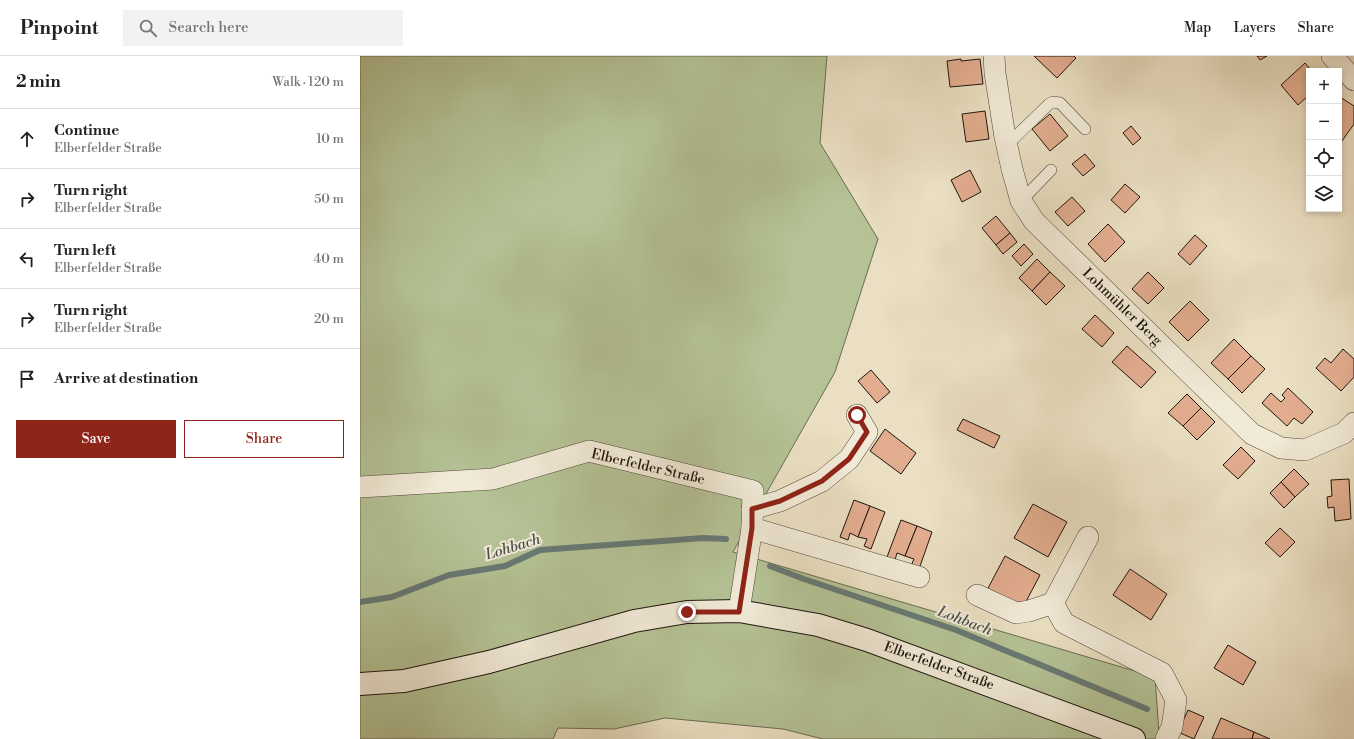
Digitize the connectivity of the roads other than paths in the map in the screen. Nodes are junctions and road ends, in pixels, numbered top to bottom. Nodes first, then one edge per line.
1 (994, 56) edge
2 (1332, 56) edge
3 (1354, 80) edge
4 (1085, 129) dead end
5 (1007, 145) junction
6 (1051, 170) dead end
7 (1021, 201) junction
8 (857, 415) dead end
9 (1354, 423) edge
10 (360, 487) edge
11 (752, 519) junction
12 (1088, 537) dead end
13 (919, 577) dead end
14 (977, 595) dead end
15 (1053, 603) junction
16 (739, 612) junction
17 (360, 684) edge
18 (1123, 737) edge
19 (1166, 739) edge

1 - 5 street, Lohmühler Berg
2 - 3 street
4 - 5 lane
5 - 7 street, Lohmühler Berg
6 - 7 lane
7 - 9 street, Lohmühler Berg
8 - 11 street
10 - 11 street, Elberfelder Straße
11 - 13 street
11 - 16 street, Elberfelder Straße
12 - 15 street
14 - 15 street
15 - 19 street
16 - 17 main road, Elberfelder Straße
16 - 18 main road, Elberfelder Straße

